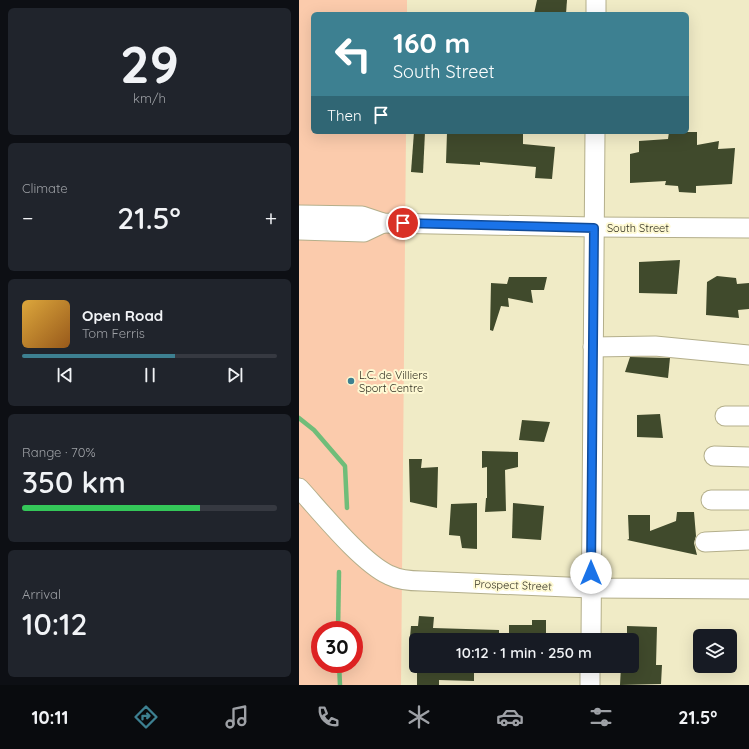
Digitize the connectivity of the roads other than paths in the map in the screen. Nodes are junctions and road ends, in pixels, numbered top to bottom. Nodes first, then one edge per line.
1 (596, 0) edge
2 (596, 12) edge
3 (595, 134) edge
4 (299, 214) edge
5 (383, 223) junction
6 (594, 228) junction
7 (749, 228) edge
8 (299, 230) edge
9 (593, 347) junction
10 (749, 355) edge
11 (725, 416) dead end
12 (749, 416) edge
13 (714, 456) dead end
14 (749, 457) edge
15 (299, 488) edge
16 (711, 500) dead end
17 (749, 500) edge
18 (749, 540) edge
19 (705, 542) dead end
20 (591, 588) junction
21 (749, 589) edge
22 (591, 633) edge
23 (591, 673) edge
24 (590, 685) edge

1 - 2 street
3 - 6 street
4 - 5 street, South Street
5 - 6 street, South Street
5 - 8 street, South Street
6 - 7 street, South Street
6 - 9 street
9 - 10 street
9 - 20 street
11 - 12 street
13 - 14 street
15 - 20 street, Prospect Street
16 - 17 street
18 - 19 street
20 - 21 street, Prospect Street
20 - 22 street
23 - 24 street

